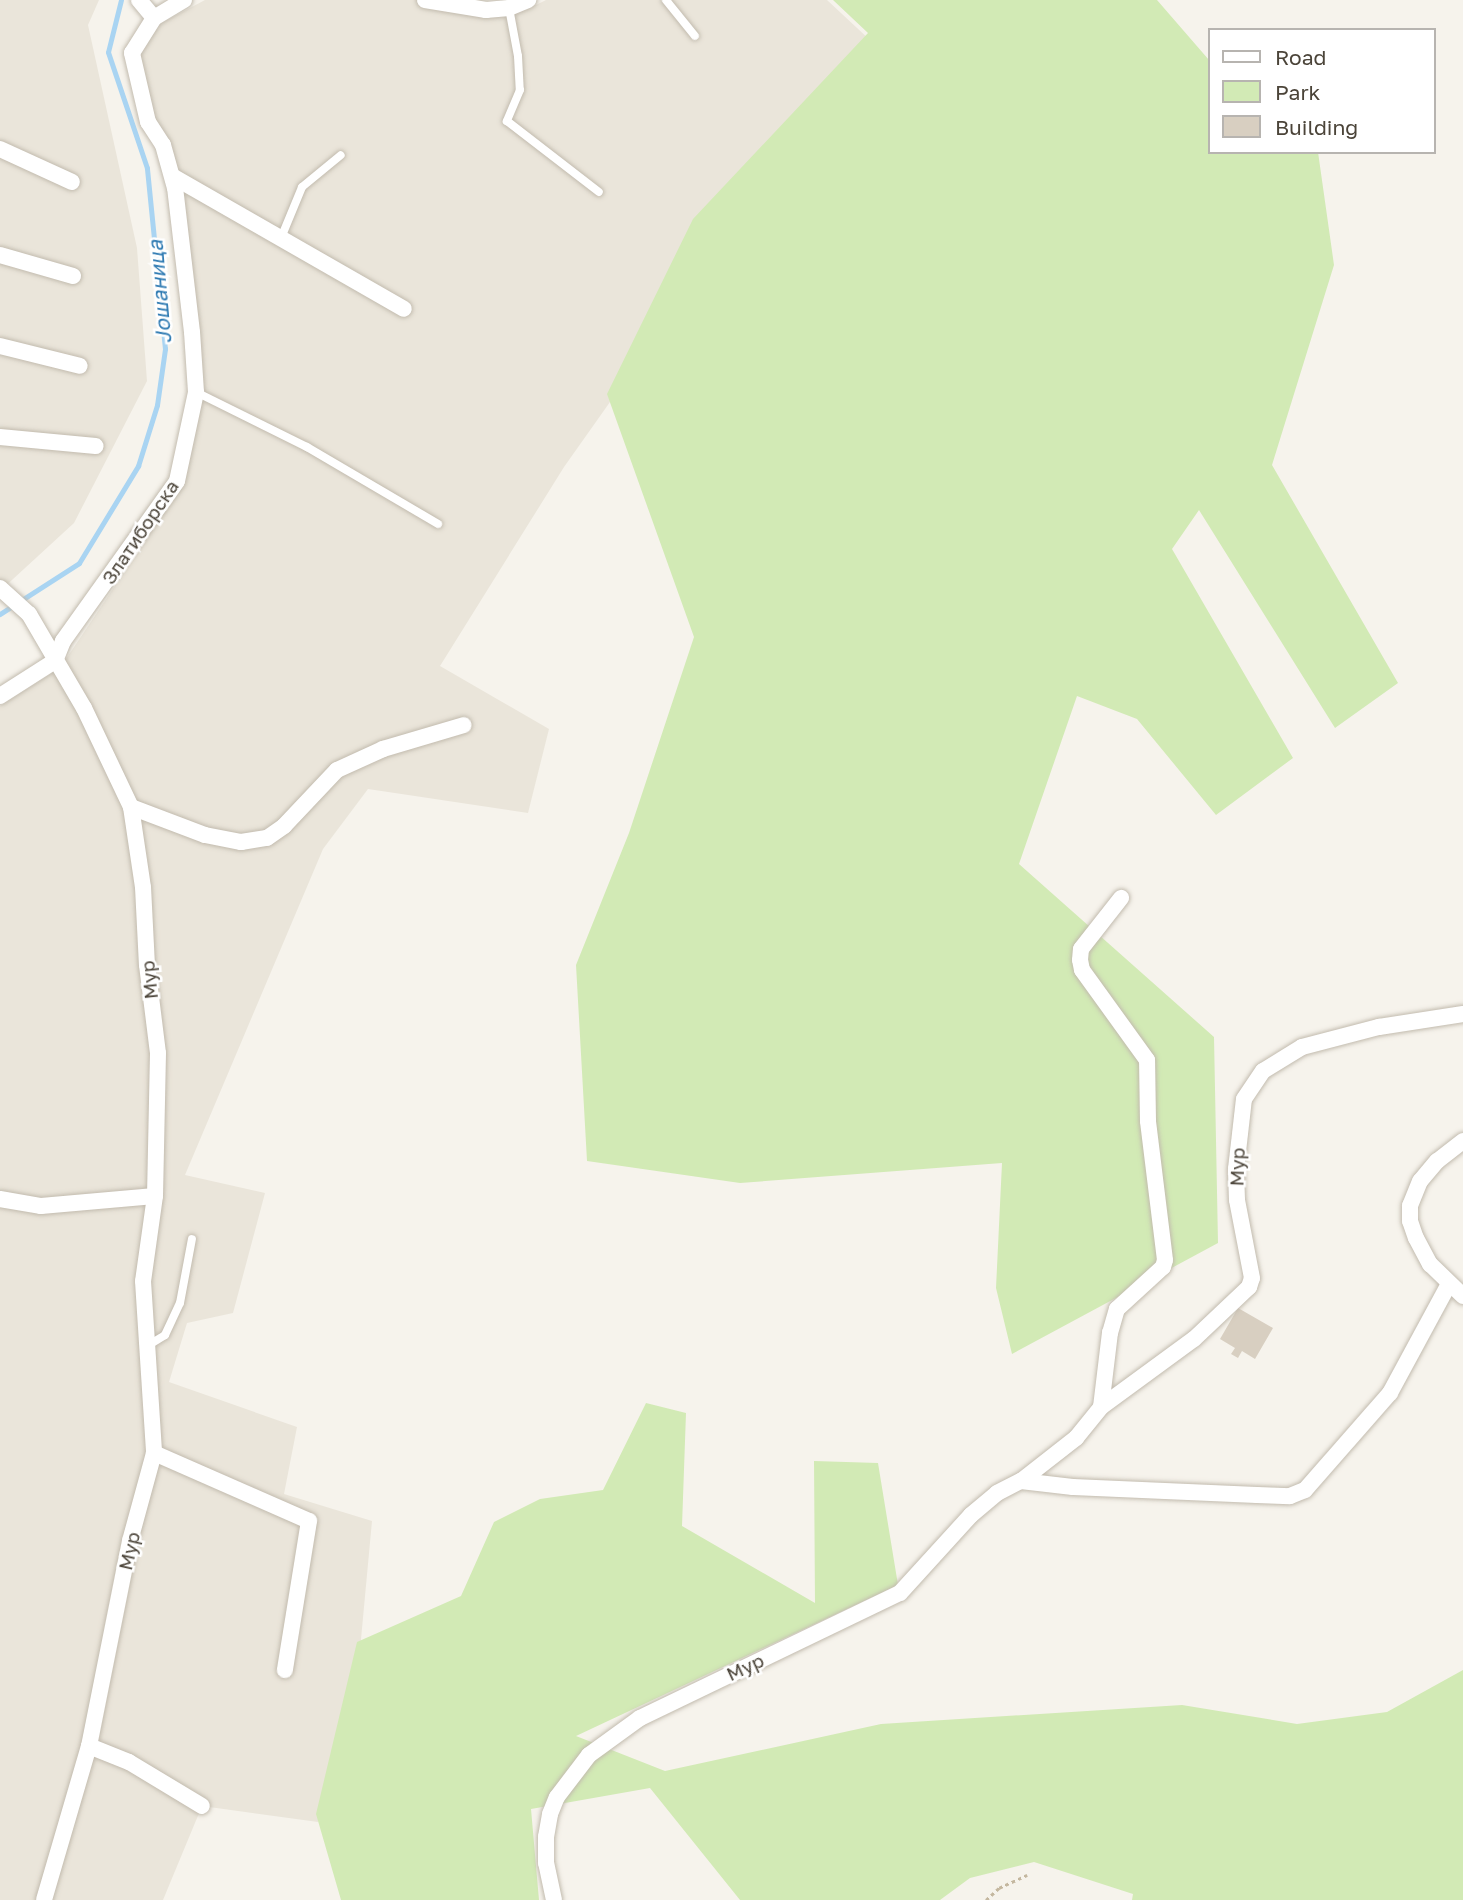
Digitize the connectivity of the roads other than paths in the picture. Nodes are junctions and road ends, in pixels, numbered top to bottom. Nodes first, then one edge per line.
1 (139, 0) edge
2 (184, 0) edge
3 (425, 0) edge
4 (528, 0) edge
5 (666, 0) edge
6 (509, 8) junction
7 (154, 18) junction
8 (695, 36) dead end
9 (0, 149) edge
10 (341, 155) dead end
11 (172, 176) junction
12 (72, 182) dead end
13 (599, 192) dead end
14 (281, 238) junction
15 (0, 255) edge
16 (73, 276) dead end
17 (404, 309) dead end
18 (0, 346) edge
19 (80, 366) dead end
20 (196, 392) junction
21 (0, 437) edge
22 (96, 446) dead end
23 (438, 524) dead end
24 (2, 589) edge
25 (55, 661) junction
26 (0, 695) edge
27 (464, 725) dead end
28 (131, 807) junction
29 (1121, 898) dead end
30 (1463, 1014) edge
31 (1463, 1141) edge
32 (155, 1196) junction
33 (0, 1199) edge
34 (192, 1240) dead end
35 (1449, 1284) junction
36 (1463, 1296) edge
37 (148, 1346) junction
38 (1101, 1407) junction
39 (154, 1453) junction
40 (1021, 1481) junction
41 (285, 1670) dead end
42 (89, 1746) junction
43 (202, 1806) dead end
44 (44, 1900) edge
45 (554, 1900) edge

1 - 7 street
2 - 7 street, Златиборска
3 - 6 street
4 - 6 street
5 - 8 lane
6 - 13 lane
7 - 11 street, Златиборска
9 - 12 street
10 - 14 lane
11 - 14 street
11 - 20 street, Златиборска
14 - 17 street
15 - 16 street
18 - 19 street
20 - 23 lane
20 - 25 street, Златиборска
21 - 22 street
24 - 25 street, Мур
25 - 26 street
25 - 28 street, Мур
27 - 28 street
28 - 32 street, Мур
29 - 38 street
30 - 38 street, Мур
31 - 35 street
32 - 33 street
32 - 37 street, Мур
34 - 37 lane
35 - 36 street
35 - 40 street
37 - 39 street, Мур
38 - 40 street, Мур
39 - 41 street
39 - 42 street, Мур
40 - 45 street, Мур
42 - 43 street
42 - 44 street, Мур

